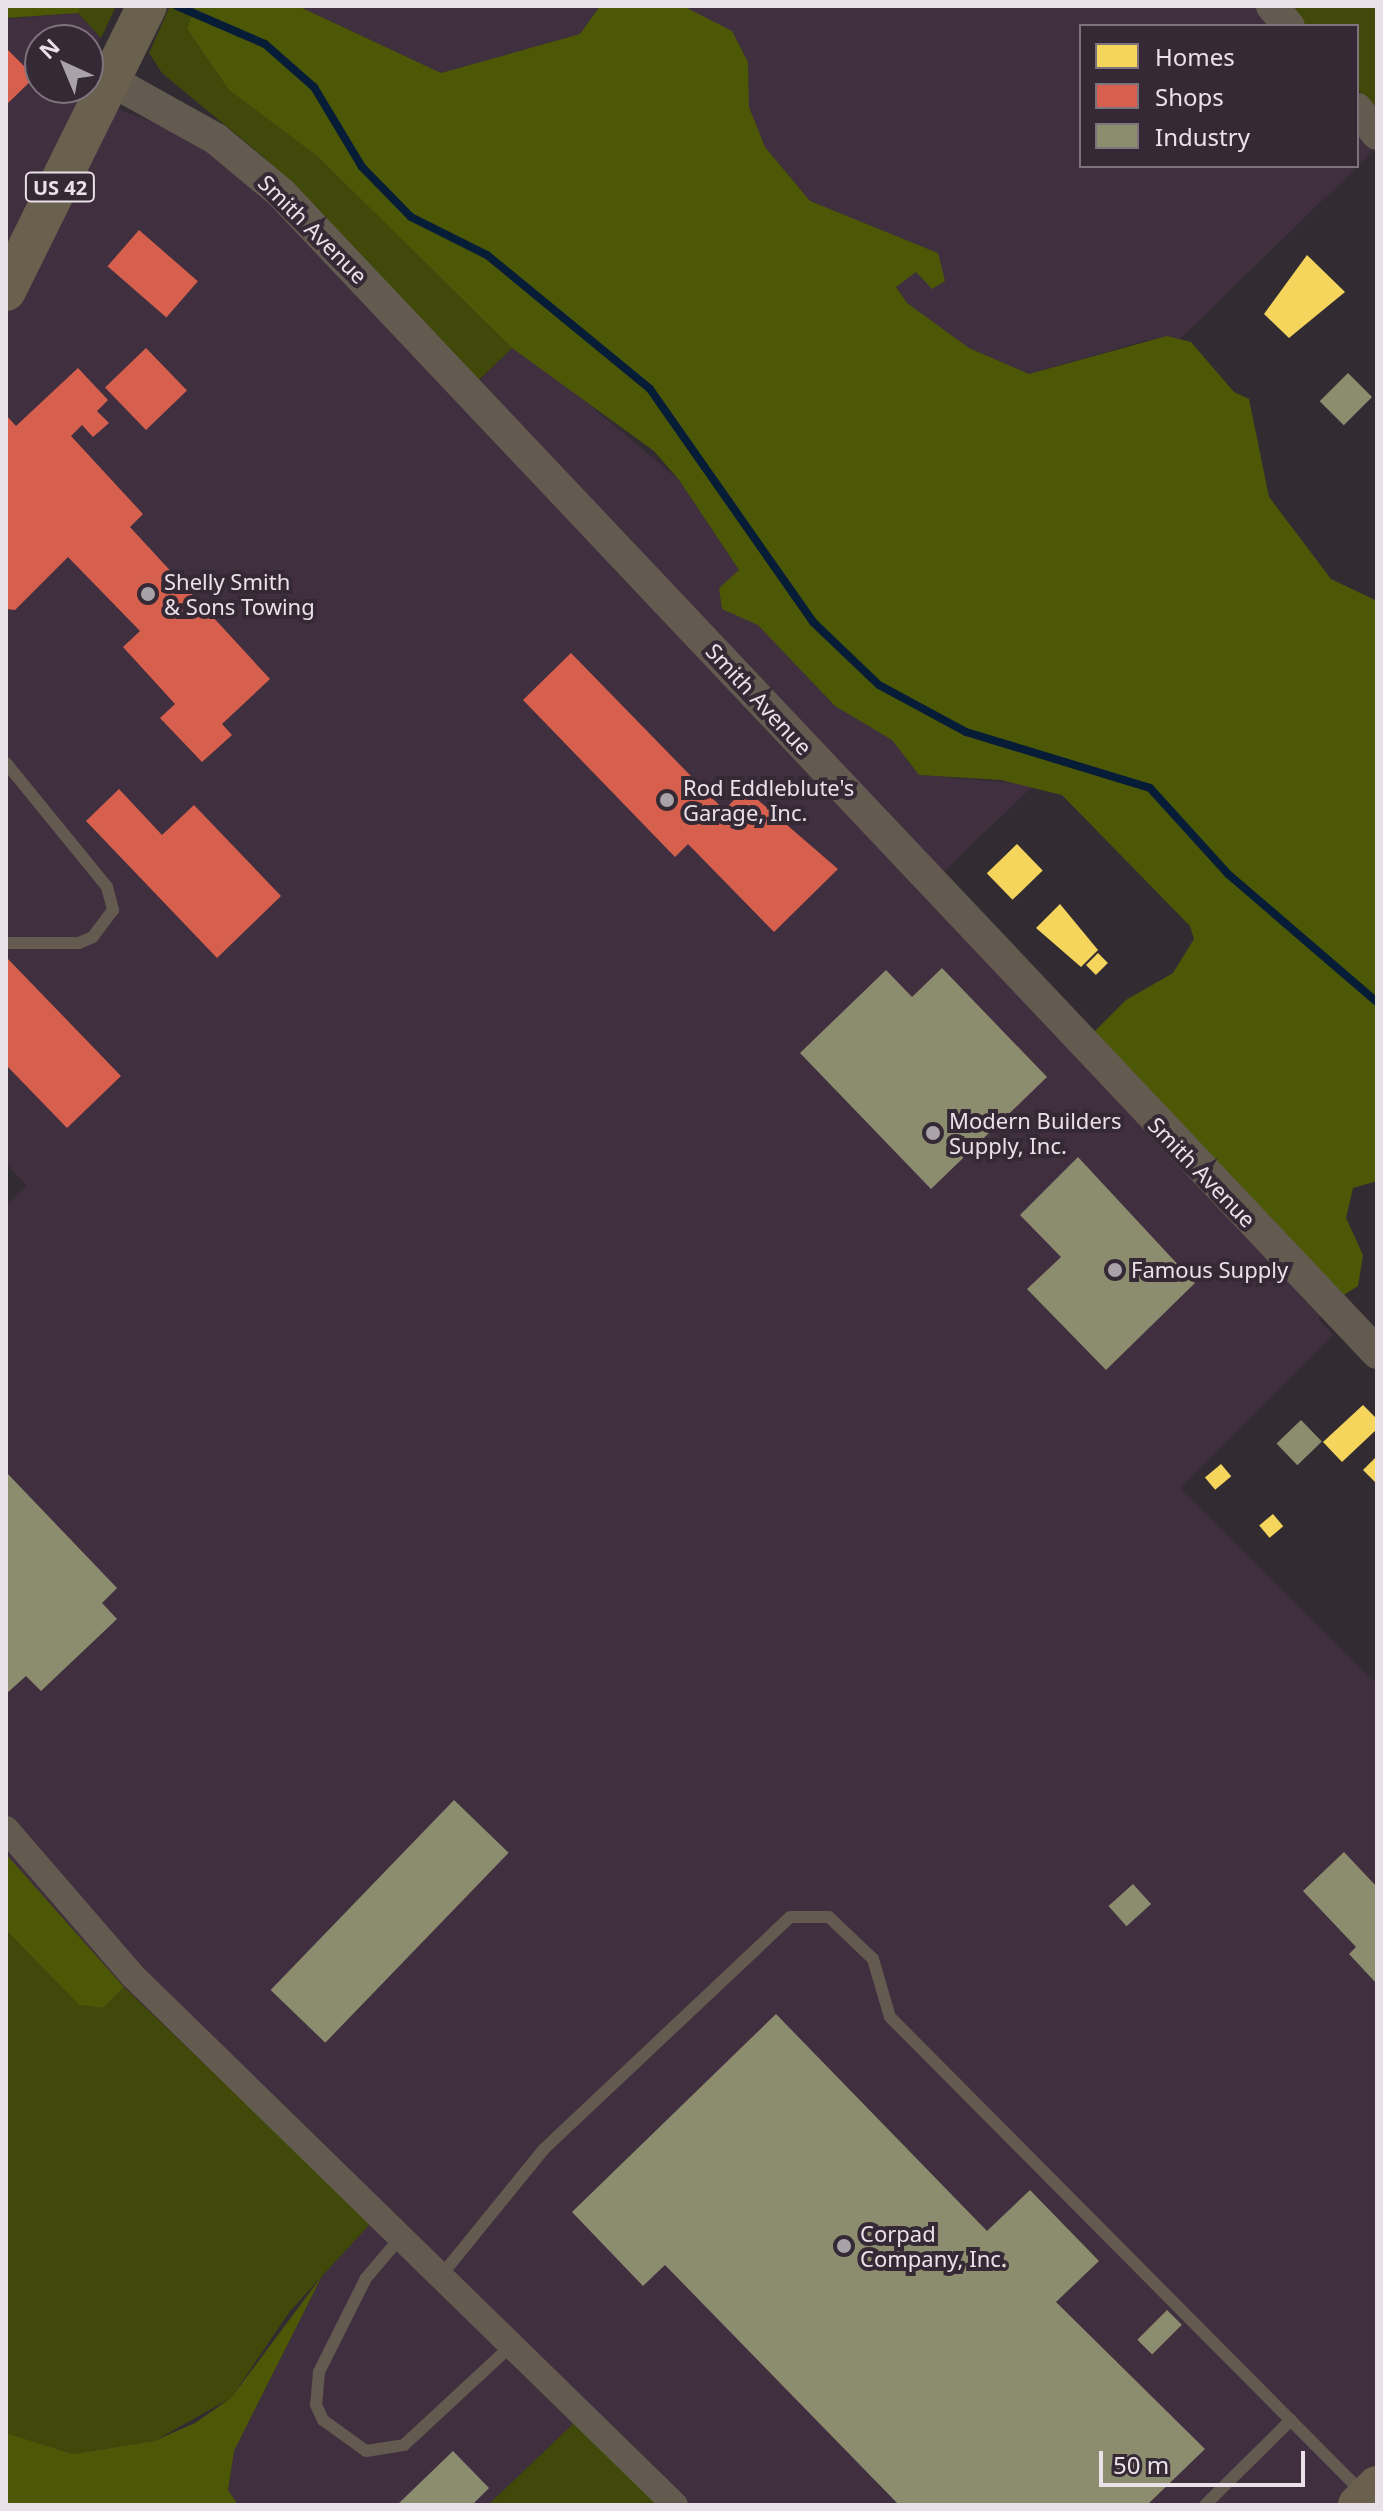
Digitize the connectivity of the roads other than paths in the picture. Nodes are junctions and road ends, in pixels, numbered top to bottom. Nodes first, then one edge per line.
1 (1272, 6) edge
2 (142, 16) edge
3 (1287, 24) edge
4 (112, 81) junction
5 (1359, 112) edge
6 (1377, 134) edge
7 (6, 291) edge
8 (6, 763) edge
9 (6, 943) edge
10 (1377, 1353) edge
11 (6, 1829) edge
12 (404, 2233) junction
13 (444, 2272) junction
14 (515, 2342) junction
15 (1291, 2420) junction
16 (1367, 2496) edge
17 (675, 2505) edge
18 (1205, 2505) edge

1 - 3 street
2 - 4 main road, US 42
4 - 7 main road, US 42
4 - 10 street, Smith Avenue
5 - 6 street
8 - 9 lane
11 - 12 street
12 - 13 street
12 - 14 lane
13 - 14 street
13 - 15 lane
14 - 17 street
15 - 16 lane
15 - 18 lane

